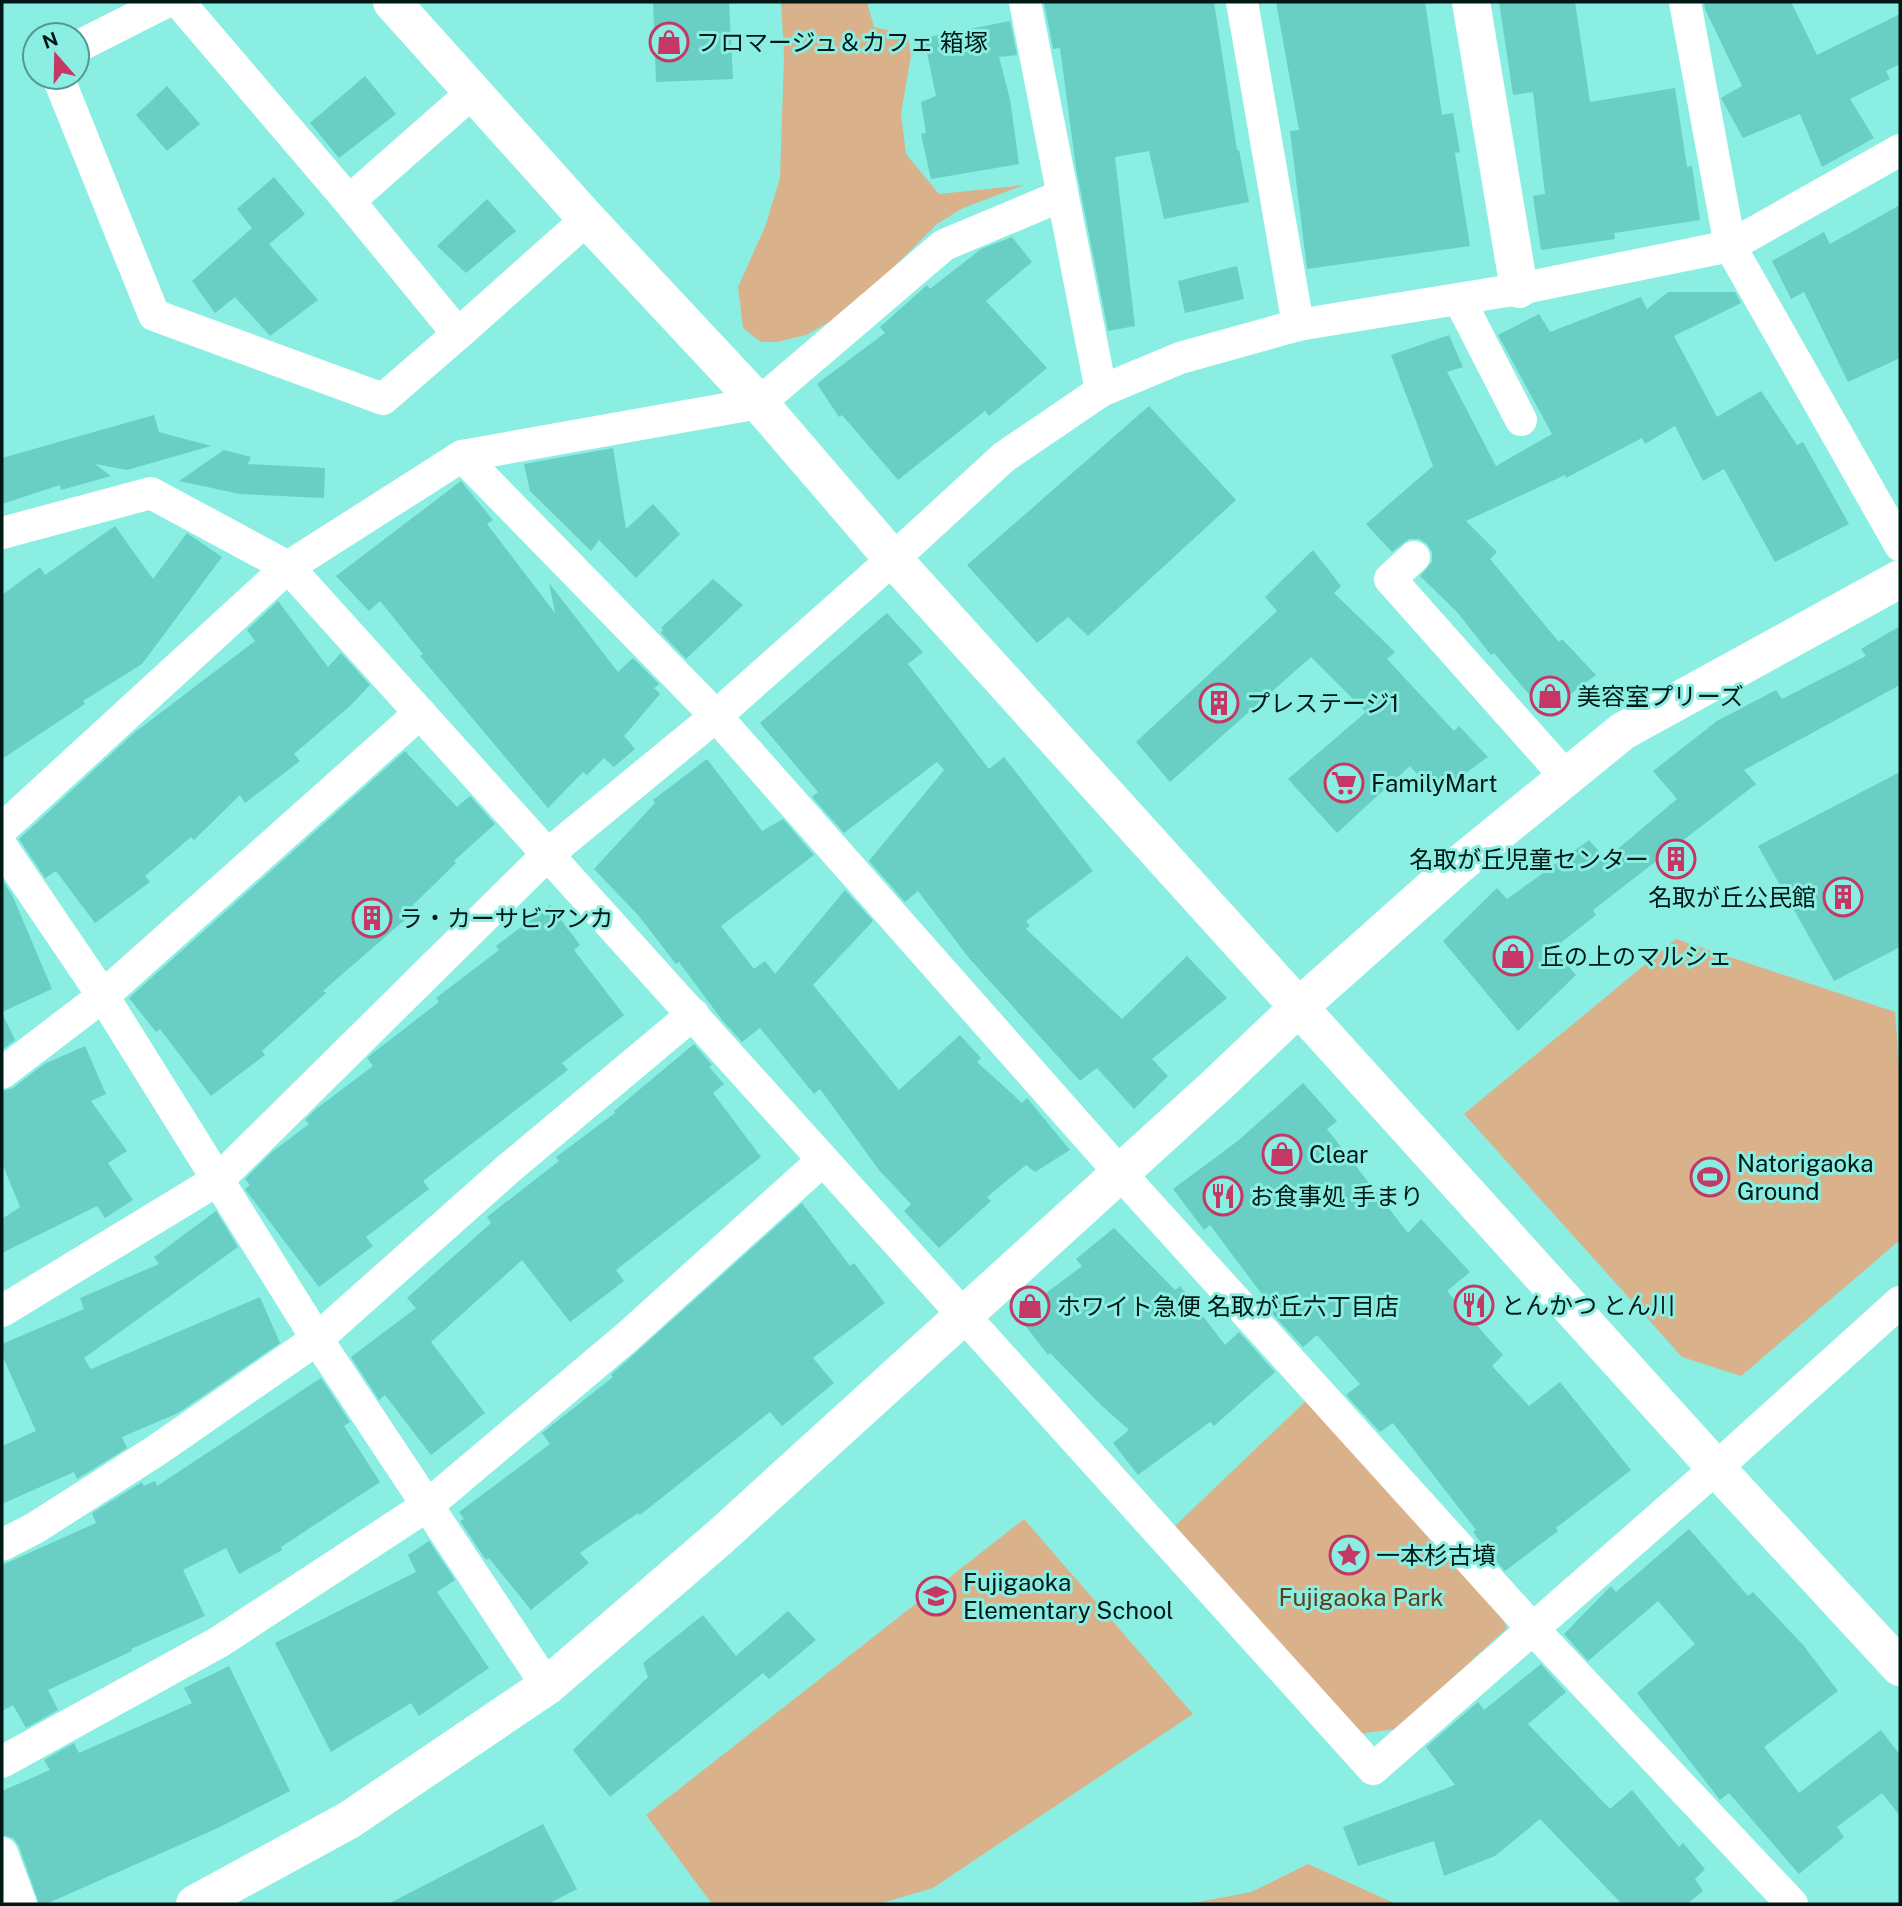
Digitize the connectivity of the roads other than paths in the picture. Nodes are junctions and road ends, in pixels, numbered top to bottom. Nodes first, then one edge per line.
1 (166, 2) edge
2 (179, 2) edge
3 (392, 2) edge
4 (1025, 2) edge
5 (1242, 2) edge
6 (1471, 2) edge
7 (1685, 2) edge
8 (91, 40) edge
9 (64, 91) edge
10 (474, 91) junction
11 (1900, 150) edge
12 (1061, 196) junction
13 (349, 201) junction
14 (587, 219) junction
15 (1730, 246) junction
16 (1519, 289) junction
17 (1460, 299) junction
18 (1298, 325) junction
19 (458, 334) junction
20 (1101, 391) junction
21 (759, 403) junction
22 (1521, 420) dead end
23 (461, 456) junction
24 (41, 523) junction
25 (2, 533) edge
26 (1900, 545) edge
27 (2, 556) edge
28 (1414, 557) dead end
29 (893, 559) junction
30 (288, 567) junction
31 (1900, 579) edge
32 (420, 713) junction
33 (716, 716) junction
34 (1566, 778) junction
35 (2, 828) edge
36 (2, 847) edge
37 (547, 855) junction
38 (103, 996) junction
39 (1300, 1006) junction
40 (693, 1014) junction
41 (2, 1073) edge
42 (822, 1160) junction
43 (1121, 1173) junction
44 (219, 1179) junction
45 (1900, 1302) edge
46 (2, 1311) edge
47 (965, 1315) junction
48 (317, 1339) junction
49 (1716, 1468) junction
50 (428, 1505) junction
51 (2, 1545) edge
52 (1532, 1628) junction
53 (1900, 1667) edge
54 (547, 1685) junction
55 (2, 1762) edge
56 (2, 1853) edge
57 (21, 1904) edge
58 (195, 1904) edge
59 (1792, 1904) edge

1 - 8 street
2 - 13 street
3 - 10 street
4 - 12 street
5 - 18 street
6 - 16 street
7 - 15 street
9 - 19 street
10 - 13 street
10 - 14 street
11 - 15 street
12 - 20 street
12 - 21 street
13 - 19 street
14 - 19 street
14 - 21 street
15 - 16 street
15 - 26 street
16 - 17 street
17 - 18 street
17 - 22 street
18 - 20 street
20 - 29 street
21 - 23 street
21 - 29 street
23 - 30 street
23 - 33 street
24 - 25 street
24 - 27 street
24 - 30 street
28 - 34 street
29 - 33 street
29 - 39 street
30 - 32 street
30 - 35 street
31 - 34 street
32 - 37 street
32 - 38 street
33 - 37 street
33 - 43 street
34 - 39 street
36 - 38 street
37 - 40 street
37 - 44 street
38 - 41 street
38 - 44 street
39 - 43 street
39 - 49 street
40 - 42 street
40 - 48 street
42 - 47 street
42 - 50 street
43 - 47 street
43 - 52 street
44 - 46 street
44 - 48 street
45 - 49 street
47 - 52 street
47 - 54 street
48 - 50 street
48 - 51 street
49 - 52 street
49 - 53 street
50 - 54 street
50 - 55 street
52 - 59 street
54 - 58 street
56 - 57 street

